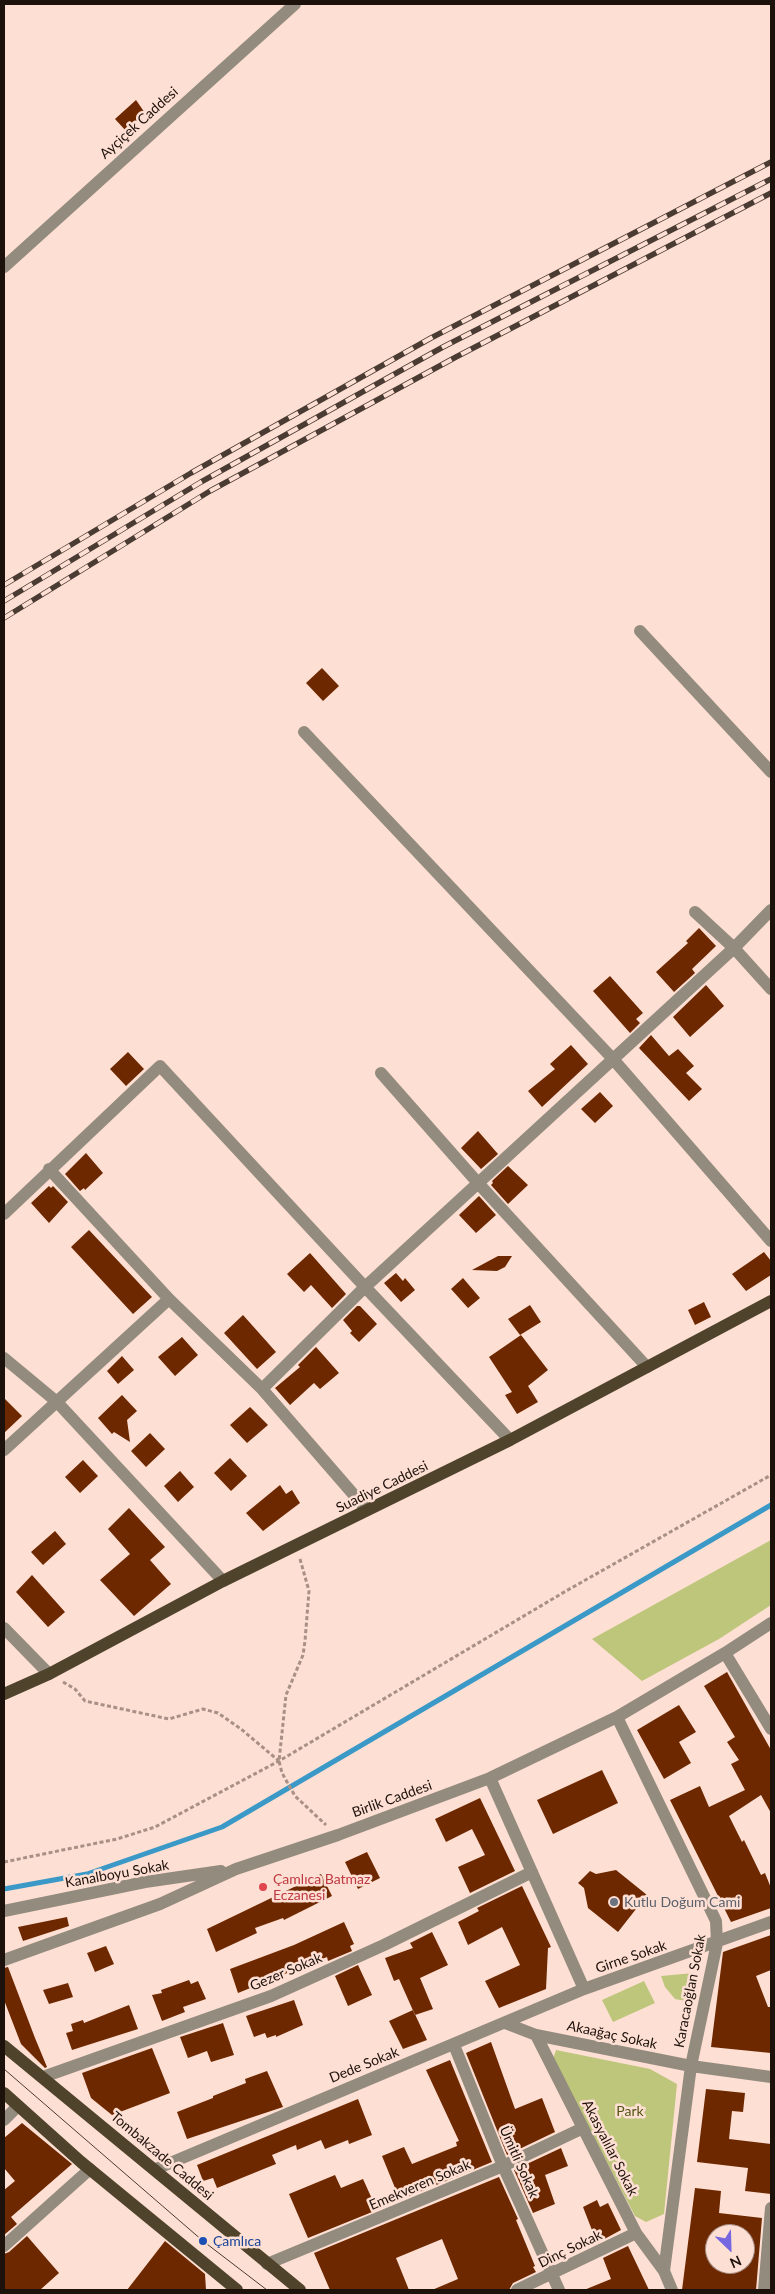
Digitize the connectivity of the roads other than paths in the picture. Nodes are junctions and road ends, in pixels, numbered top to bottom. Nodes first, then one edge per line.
1 (295, 4) edge
2 (4, 266) edge
3 (640, 630) dead end
4 (304, 732) dead end
5 (771, 772) edge
6 (771, 910) edge
7 (695, 912) dead end
8 (734, 948) junction
9 (771, 989) edge
10 (612, 1060) junction
11 (381, 1073) dead end
12 (49, 1169) junction
13 (478, 1183) junction
14 (4, 1214) edge
15 (771, 1241) edge
16 (365, 1287) junction
17 (169, 1299) junction
18 (771, 1301) edge
19 (4, 1358) edge
20 (647, 1367) junction
21 (262, 1389) junction
22 (57, 1402) junction
23 (510, 1440) junction
24 (4, 1450) edge
25 (367, 1510) junction
26 (223, 1581) junction
27 (771, 1623) edge
28 (4, 1628) edge
29 (725, 1653) junction
30 (49, 1674) junction
31 (4, 1694) edge
32 (617, 1717) junction
33 (771, 1729) edge
34 (490, 1778) junction
35 (236, 1869) junction
36 (532, 1872) junction
37 (4, 1911) edge
38 (771, 1922) edge
39 (717, 1943) junction
40 (4, 1960) edge
41 (584, 1989) junction
42 (505, 2023) junction
43 (536, 2034) junction
44 (454, 2045) junction
45 (4, 2046) edge
46 (691, 2066) junction
47 (43, 2076) junction
48 (771, 2077) edge
49 (4, 2093) edge
50 (18, 2106) junction
51 (4, 2120) edge
52 (582, 2128) junction
53 (503, 2166) junction
54 (90, 2169) junction
55 (156, 2170) junction
56 (771, 2208) edge
57 (636, 2233) junction
58 (4, 2246) edge
59 (267, 2264) junction
60 (664, 2271) junction
61 (553, 2274) junction
62 (237, 2290) edge
63 (300, 2290) edge
64 (516, 2290) edge
65 (559, 2290) edge
66 (672, 2290) edge
67 (764, 2290) edge

1 - 2 street, Ayçiçek Caddesi
3 - 5 street
4 - 10 street
6 - 8 street
7 - 8 street
8 - 9 street
8 - 10 street
10 - 13 street
10 - 15 street
11 - 13 street
12 - 14 street
12 - 16 street
12 - 17 street
13 - 16 street
13 - 20 street
16 - 21 street
16 - 23 street
17 - 21 street
17 - 22 street
18 - 20 main road, Suadiye Caddesi
19 - 22 street
20 - 23 main road, Suadiye Caddesi
21 - 25 street
22 - 24 street
22 - 26 street
23 - 25 main road, Suadiye Caddesi
25 - 26 main road, Suadiye Caddesi
26 - 30 main road, Suadiye Caddesi
27 - 29 street, Birlik Caddesi
28 - 30 street
29 - 32 street, Birlik Caddesi
29 - 33 street
30 - 31 main road, Suadiye Caddesi
32 - 34 street, Birlik Caddesi
32 - 39 street, Karacaoğlan Sokak
34 - 35 street, Birlik Caddesi
34 - 36 street
35 - 37 street, Kanalboyu Sokak
35 - 40 street, Birlik Caddesi
36 - 41 street
36 - 47 street, Gezer Sokak
38 - 39 street, Girne Sokak
39 - 41 street, Girne Sokak
39 - 46 street, Karacaoğlan Sokak
41 - 42 street, Dede Sokak
42 - 43 street, Akaağaç Sokak
42 - 44 street, Dede Sokak
43 - 46 street, Akaağaç Sokak
43 - 52 street, Akasyalılar Sokak
44 - 53 street, Ümitli Sokak
44 - 55 street, Dede Sokak
45 - 47 main road, Tombakzade Caddesi
46 - 48 street, Akaağaç Sokak
46 - 60 street, Karacaoğlan Sokak
47 - 55 main road, Tombakzade Caddesi
49 - 50 main road
50 - 51 street
50 - 54 main road
52 - 53 street, Emekveren Sokak
52 - 57 street, Akasyalılar Sokak
53 - 59 street, Emekveren Sokak
53 - 61 street, Ümitli Sokak
54 - 58 street
54 - 62 main road
55 - 59 main road, Tombakzade Caddesi
56 - 67 street
57 - 60 street, Akasyalılar Sokak
57 - 61 street, Dinç Sokak
59 - 63 main road, Tombakzade Caddesi
60 - 66 street
61 - 64 street, Dinç Sokak
61 - 65 street, Ümitli Sokak

